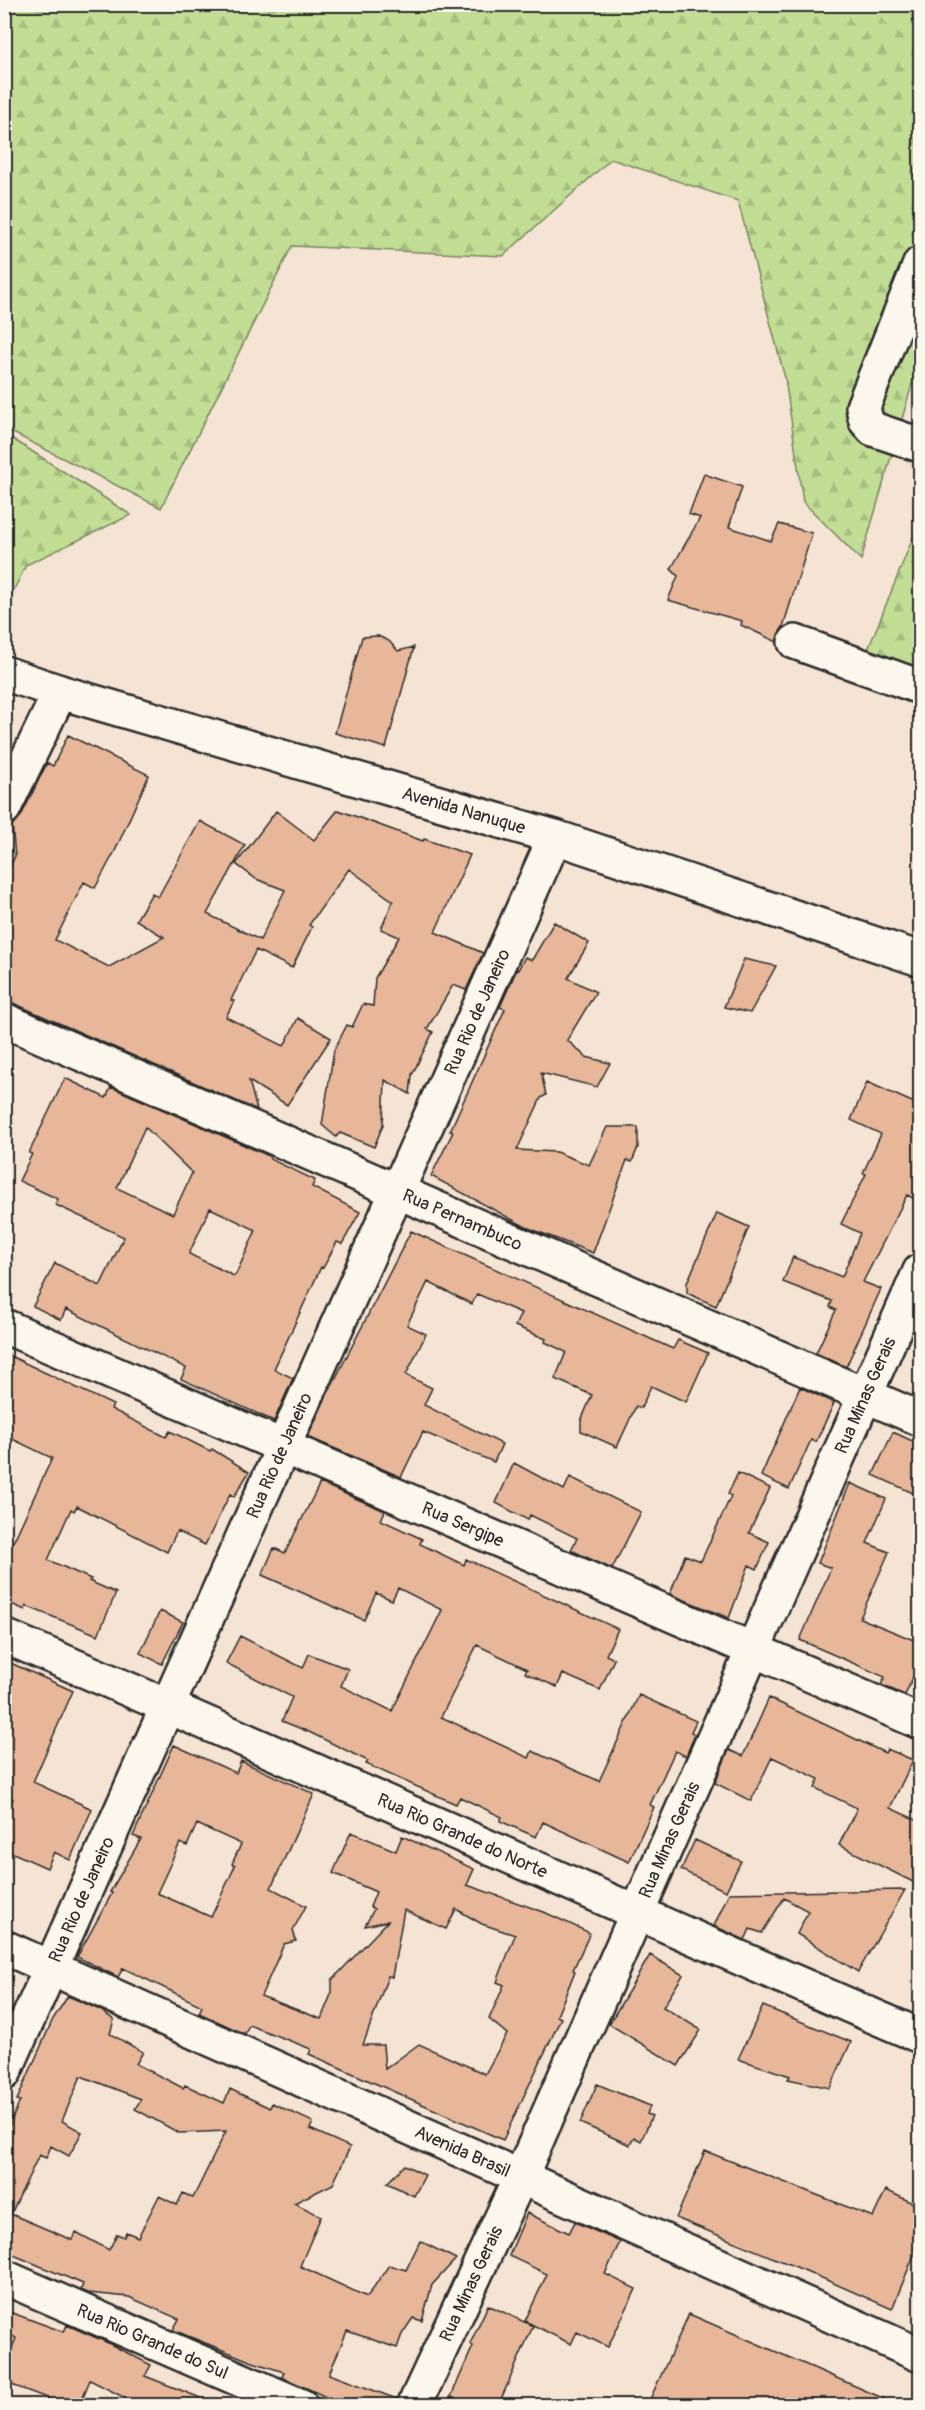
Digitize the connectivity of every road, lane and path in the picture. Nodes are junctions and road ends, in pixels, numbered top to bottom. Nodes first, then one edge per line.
1 (921, 264) edge
2 (921, 445) edge
3 (795, 642) dead end
4 (4, 673) edge
5 (921, 687) edge
6 (60, 692) junction
7 (4, 808) edge
8 (555, 837) junction
9 (921, 959) edge
10 (4, 1020) edge
11 (396, 1192) junction
12 (921, 1271) edge
13 (4, 1326) edge
14 (865, 1394) junction
15 (921, 1419) edge
16 (284, 1447) junction
17 (4, 1636) edge
18 (752, 1650) junction
19 (168, 1706) junction
20 (921, 1722) edge
21 (636, 1914) junction
22 (4, 1947) edge
23 (53, 1967) junction
24 (921, 2036) edge
25 (4, 2073) edge
26 (521, 2176) junction
27 (4, 2277) edge
28 (921, 2355) edge
29 (301, 2406) edge
30 (414, 2406) edge

1 - 2 street
3 - 5 street
4 - 6 street, Avenida Nanuque
6 - 7 street
6 - 8 street, Avenida Nanuque
8 - 9 street, Avenida Nanuque
8 - 11 street, Rua Rio de Janeiro
10 - 11 street, Rua Pernambuco
11 - 14 street, Rua Pernambuco
11 - 16 street, Rua Rio de Janeiro
12 - 14 street, Rua Minas Gerais
13 - 16 street, Rua Sergipe
14 - 15 street, Rua Pernambuco
14 - 18 street, Rua Minas Gerais
16 - 18 street, Rua Sergipe
16 - 19 street, Rua Rio de Janeiro
17 - 19 street, Rua Rio Grande do Norte
18 - 20 street, Rua Sergipe
18 - 21 street, Rua Minas Gerais
19 - 21 street, Rua Rio Grande do Norte
19 - 23 street, Rua Rio de Janeiro
21 - 24 street, Rua Rio Grande do Norte
21 - 26 street, Rua Minas Gerais
22 - 23 street, Avenida Brasil
23 - 25 street, Rua Rio de Janeiro
23 - 26 street, Avenida Brasil
26 - 28 street, Avenida Brasil
26 - 30 street, Rua Minas Gerais
27 - 29 street, Rua Rio Grande do Sul

